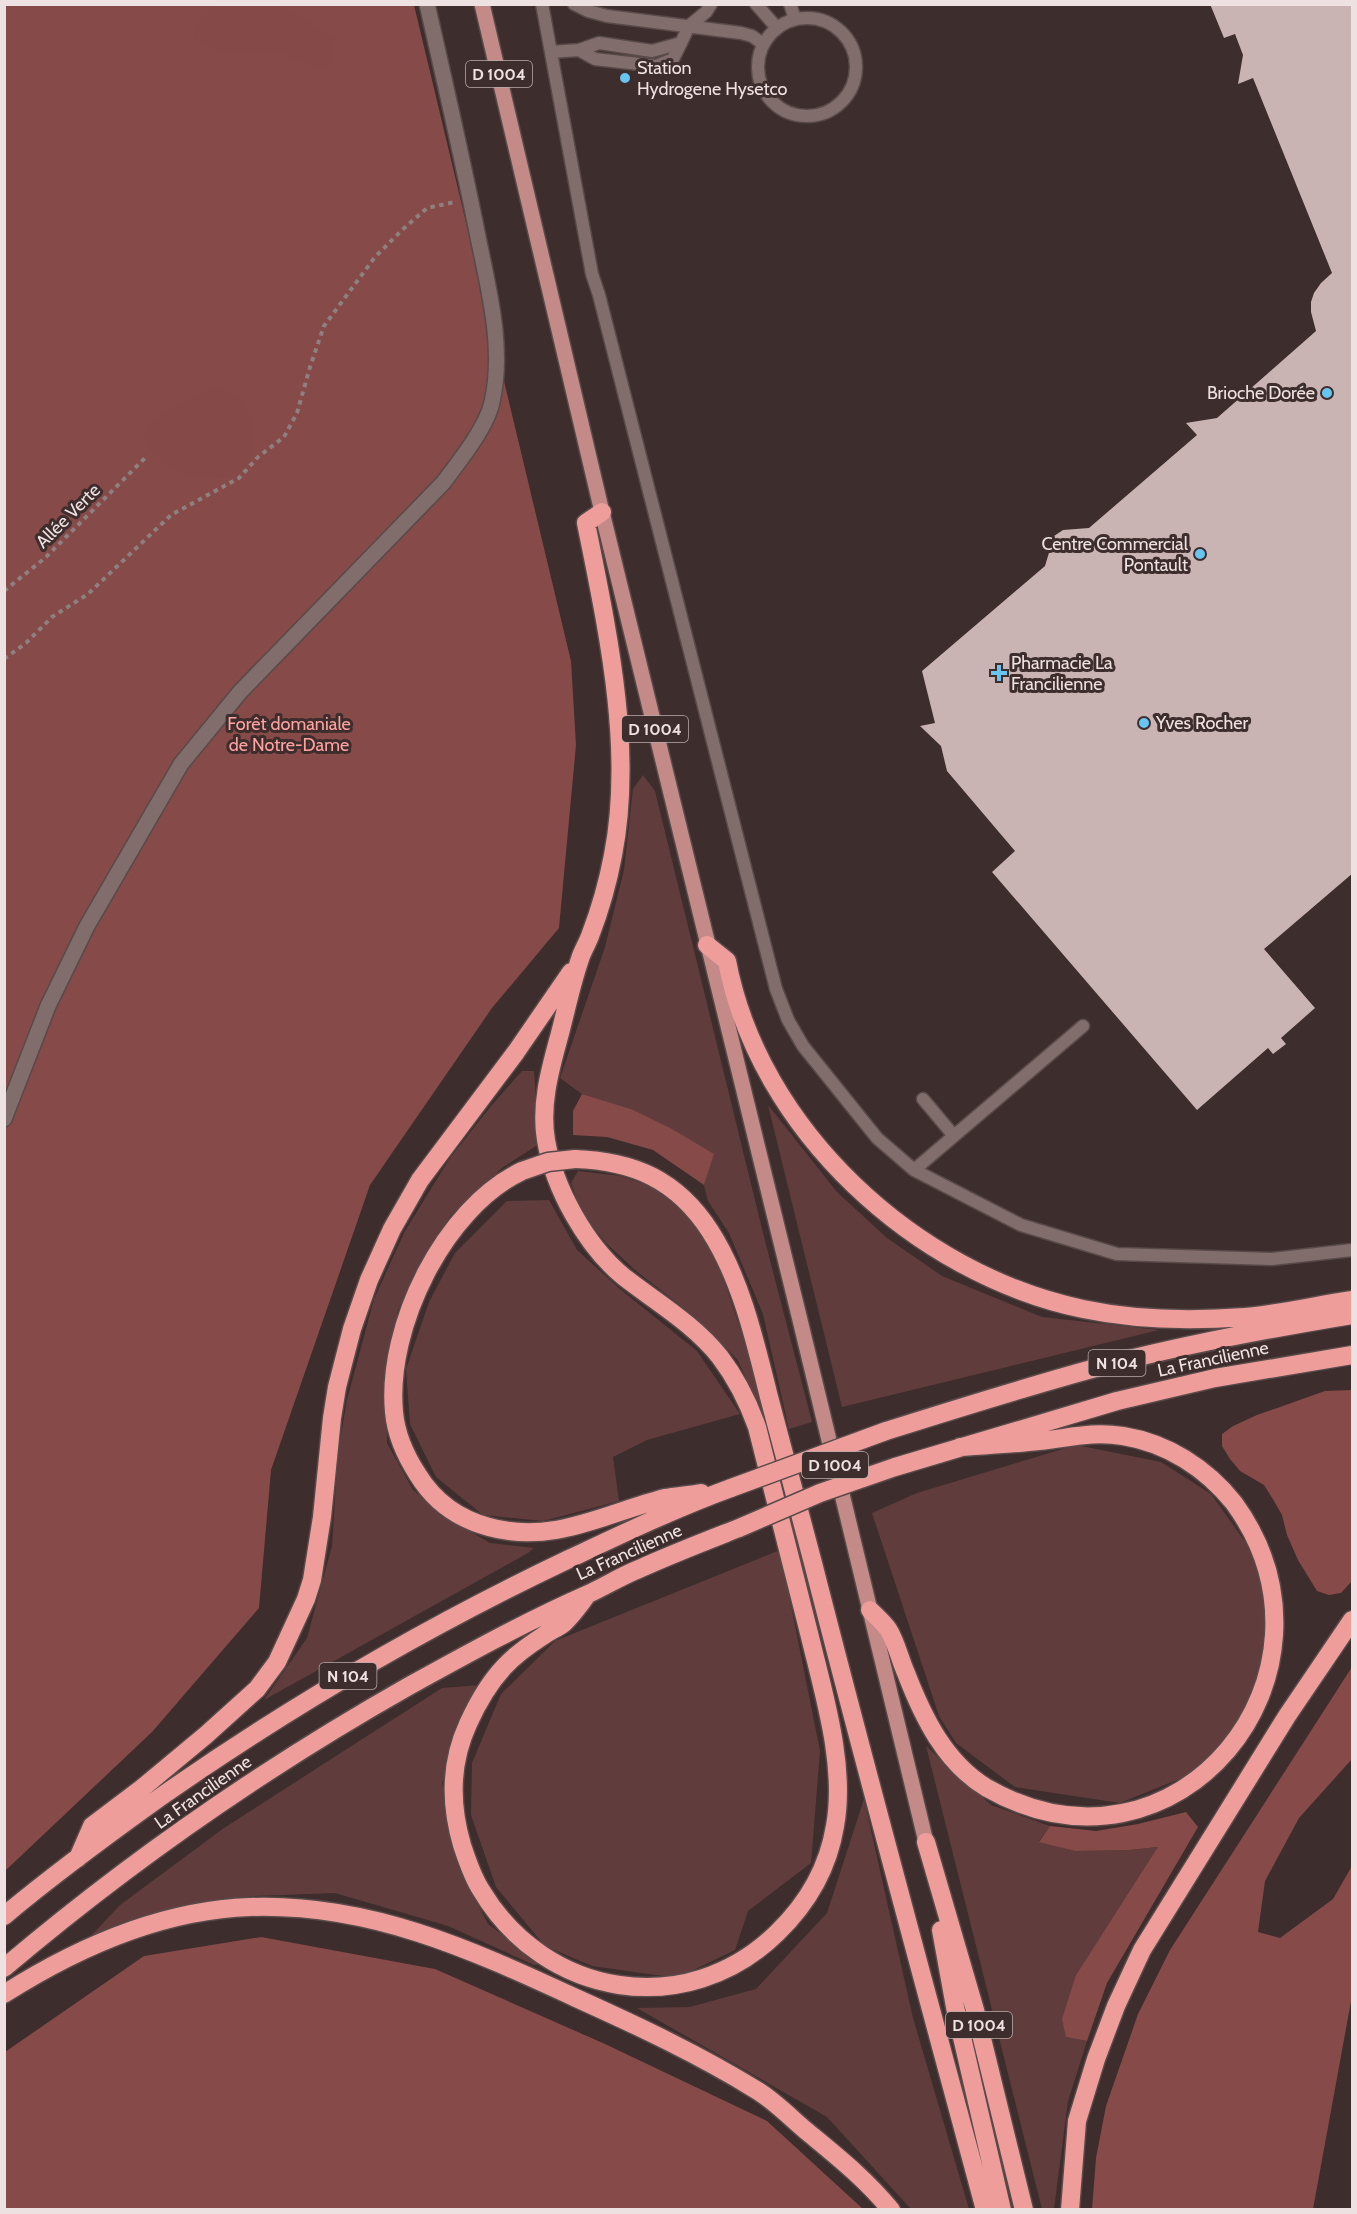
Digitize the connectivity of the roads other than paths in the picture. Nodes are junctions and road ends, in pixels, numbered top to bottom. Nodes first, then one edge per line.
1 (427, 4) edge
2 (482, 4) edge
3 (542, 4) edge
4 (574, 4) edge
5 (711, 4) edge
6 (756, 4) edge
7 (792, 9) edge
8 (689, 26) junction
9 (777, 28) junction
10 (764, 44) junction
11 (551, 52) junction
12 (602, 512) junction
13 (707, 945) junction
14 (580, 958) junction
15 (1083, 1026) dead end
16 (923, 1099) dead end
17 (4, 1119) edge
18 (954, 1136) junction
19 (914, 1170) junction
20 (1353, 1250) edge
21 (1353, 1300) edge
22 (1353, 1315) edge
23 (1353, 1355) edge
24 (960, 1447) junction
25 (727, 1489) junction
26 (588, 1594) junction
27 (870, 1610) junction
28 (1353, 1620) edge
29 (926, 1842) junction
30 (78, 1858) junction
31 (4, 1916) edge
32 (4, 1968) edge
33 (4, 1994) edge
34 (891, 2210) edge
35 (985, 2210) edge
36 (1002, 2210) edge
37 (1024, 2210) edge
38 (1070, 2210) edge

1 - 17 street
2 - 12 main road, D 1004
3 - 11 lane
4 - 8 lane
5 - 8 lane
6 - 9 lane
7 - 9 lane
7 - 10 lane
8 - 10 lane
8 - 11 lane
9 - 10 lane
11 - 19 lane
12 - 13 main road, D 1004
12 - 14 highway
13 - 21 highway
13 - 27 main road, D 1004
14 - 26 highway
14 - 30 highway
15 - 18 lane
16 - 18 lane
18 - 19 lane
19 - 20 lane
22 - 25 highway, La Francilienne / N 104, bridge
23 - 24 highway, La Francilienne / N 104
24 - 26 highway, La Francilienne / N 104, bridge
24 - 27 highway
25 - 30 highway, La Francilienne / N 104
25 - 35 highway, bridge
26 - 32 highway, La Francilienne / N 104
27 - 29 main road, D 1004
28 - 38 highway
29 - 36 highway, D 1004
29 - 37 highway, D 1004
30 - 31 highway, La Francilienne / N 104
33 - 34 highway

